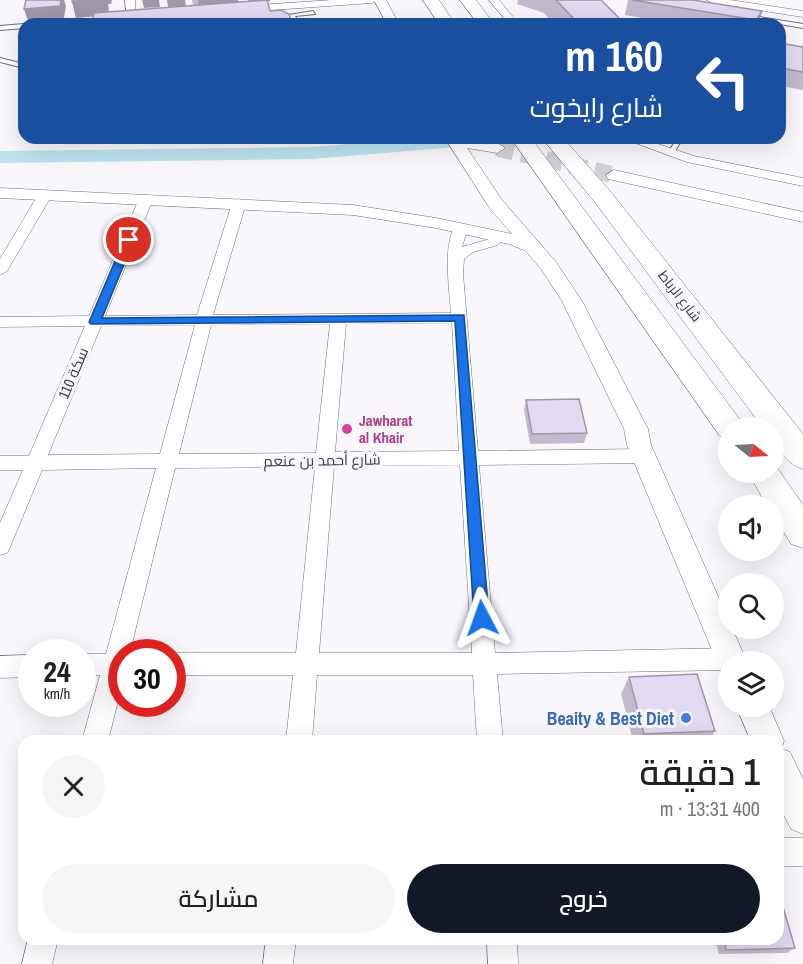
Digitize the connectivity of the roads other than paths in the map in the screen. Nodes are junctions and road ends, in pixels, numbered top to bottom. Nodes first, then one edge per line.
1 (130, 0) edge
2 (372, 0) edge
3 (380, 0) edge
4 (431, 0) edge
5 (452, 0) edge
6 (468, 0) edge
7 (494, 0) edge
8 (712, 0) edge
9 (320, 2) edge
10 (237, 10) edge
11 (313, 13) dead end
12 (803, 14) edge
13 (736, 15) edge
14 (154, 16) edge
15 (119, 18) edge
16 (130, 18) junction
17 (293, 18) edge
18 (390, 18) edge
19 (443, 18) edge
20 (464, 18) edge
21 (482, 18) edge
22 (509, 18) edge
23 (754, 18) edge
24 (786, 23) edge
25 (18, 26) edge
26 (803, 26) edge
27 (0, 28) edge
28 (0, 60) edge
29 (18, 64) edge
30 (456, 144) edge
31 (460, 144) edge
32 (502, 144) edge
33 (559, 144) edge
34 (645, 144) edge
35 (676, 144) edge
36 (671, 153) junction
37 (468, 161) junction
38 (614, 173) tunnel mouth
39 (803, 182) edge
40 (0, 193) edge
41 (45, 195) junction
42 (478, 197) junction
43 (146, 199) junction
44 (239, 203) junction
45 (803, 217) edge
46 (459, 230) junction
47 (517, 236) junction
48 (493, 242) junction
49 (457, 258) junction
50 (536, 258) junction
51 (0, 270) edge
52 (460, 318) junction
53 (204, 320) junction
54 (338, 320) junction
55 (0, 322) edge
56 (95, 322) junction
57 (722, 417) edge
58 (774, 417) edge
59 (784, 429) edge
60 (784, 430) edge
61 (641, 450) junction
62 (803, 451) edge
63 (803, 457) edge
64 (470, 458) junction
65 (325, 460) junction
66 (168, 461) junction
67 (0, 463) edge
68 (35, 463) junction
69 (771, 483) edge
70 (803, 534) edge
71 (0, 547) edge
72 (124, 639) edge
73 (727, 651) edge
74 (718, 660) edge
75 (306, 663) junction
76 (485, 663) junction
77 (186, 664) edge
78 (18, 666) edge
79 (0, 667) edge
80 (108, 697) edge
81 (757, 717) edge
82 (97, 735) edge
83 (300, 735) edge
84 (489, 735) edge
85 (765, 735) edge
86 (784, 777) edge
87 (803, 817) edge
88 (784, 852) edge
89 (803, 852) edge
90 (42, 945) edge
91 (280, 945) edge
92 (502, 945) edge
93 (37, 964) edge
94 (278, 964) edge
95 (503, 964) edge

1 - 16 street
2 - 9 street
3 - 18 street
4 - 19 highway
5 - 20 highway
6 - 21 highway
7 - 22 street
8 - 12 street
9 - 10 street
11 - 17 lane
13 - 23 lane
14 - 16 street
15 - 16 lane
24 - 26 lane
25 - 27 lane
28 - 29 lane
30 - 42 street
31 - 37 street
32 - 37 street
32 - 57 highway
33 - 58 highway, شارع الرباط
34 - 36 street
35 - 36 lane
36 - 39 street
37 - 47 street
38 - 45 street
40 - 41 street
41 - 43 street
41 - 51 street
42 - 46 street
42 - 47 street
43 - 44 street
43 - 56 street, سكة 110
44 - 46 street
44 - 53 street
46 - 47 street
46 - 48 street
46 - 49 street
47 - 48 street
47 - 50 street
48 - 49 street
48 - 50 street
49 - 52 street
50 - 61 street
52 - 54 street
52 - 64 street
53 - 54 street
53 - 56 street
53 - 66 street
54 - 65 street
55 - 56 street
56 - 68 street, سكة 110
59 - 62 street
60 - 63 highway, شارع الرباط
61 - 64 street, شارع أحمد بن عنعم
61 - 73 street
64 - 65 street, شارع أحمد بن عنعم
64 - 76 street
65 - 66 street, شارع أحمد بن عنعم
65 - 75 street
66 - 68 street, شارع أحمد بن عنعم
66 - 72 street
67 - 68 street, شارع أحمد بن عنعم
68 - 71 street, سكة 110
69 - 70 highway
74 - 76 street
75 - 76 street
75 - 77 street
75 - 83 street
76 - 84 street
78 - 79 street
80 - 82 street
81 - 85 street
86 - 87 street
88 - 89 street
90 - 93 street
91 - 94 street
92 - 95 street

